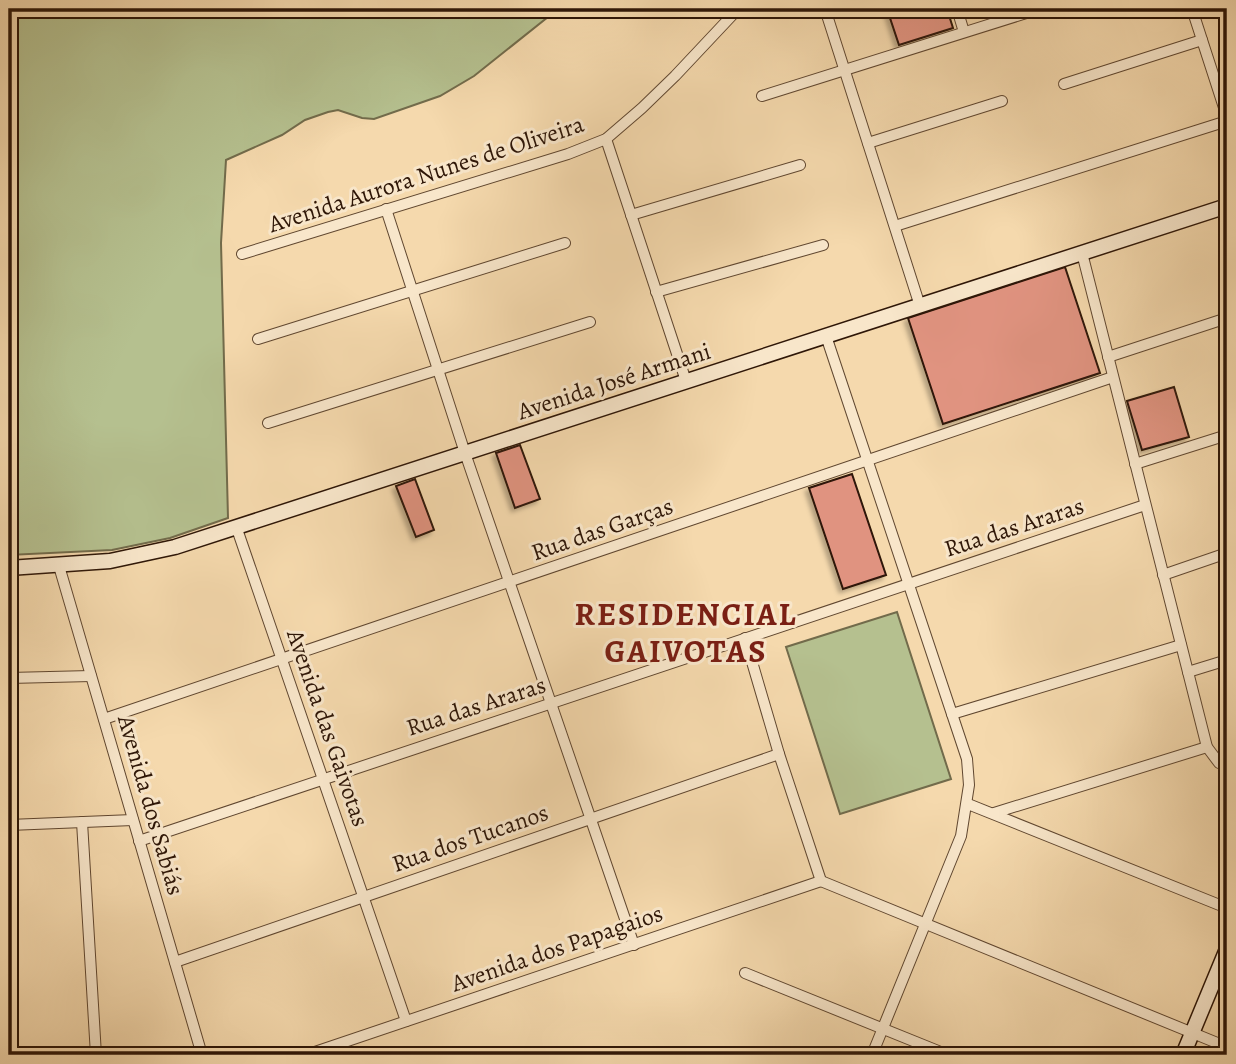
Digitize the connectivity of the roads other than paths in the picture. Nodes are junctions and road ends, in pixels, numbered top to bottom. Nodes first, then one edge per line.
1 (738, 9) edge
2 (825, 9) edge
3 (957, 9) edge
4 (1039, 9) edge
5 (1192, 9) edge
6 (964, 32) junction
7 (1202, 40) junction
8 (845, 70) junction
9 (1064, 84) dead end
10 (762, 96) dead end
11 (1002, 101) dead end
12 (1227, 119) edge
13 (606, 139) junction
14 (868, 143) junction
15 (800, 165) dead end
16 (1227, 206) edge
17 (386, 209) junction
18 (631, 215) junction
19 (895, 226) junction
20 (565, 243) dead end
21 (823, 245) dead end
22 (1082, 253) junction
23 (242, 254) dead end
24 (413, 291) junction
25 (656, 292) junction
26 (920, 306) junction
27 (1227, 318) edge
28 (590, 322) dead end
29 (826, 336) junction
30 (258, 339) dead end
31 (1108, 357) junction
32 (438, 369) junction
33 (1113, 377) junction
34 (686, 382) junction
35 (268, 423) dead end
36 (1227, 435) edge
37 (465, 453) junction
38 (867, 461) junction
39 (1135, 464) junction
40 (1145, 505) junction
41 (237, 528) junction
42 (1227, 553) edge
43 (59, 566) junction
44 (9, 568) edge
45 (1163, 575) junction
46 (509, 582) junction
47 (909, 584) junction
48 (745, 638) junction
49 (1181, 645) junction
50 (282, 659) junction
51 (1227, 660) edge
52 (1188, 672) junction
53 (91, 676) junction
54 (9, 678) edge
55 (551, 703) junction
56 (952, 714) junction
57 (104, 719) junction
58 (1208, 747) junction
59 (779, 754) junction
60 (1227, 766) edge
61 (324, 779) junction
62 (968, 804) junction
63 (993, 813) junction
64 (591, 819) junction
65 (133, 820) junction
66 (82, 822) junction
67 (9, 825) edge
68 (139, 841) junction
69 (821, 881) junction
70 (364, 897) junction
71 (1227, 908) edge
72 (925, 924) junction
73 (634, 945) junction
74 (1227, 949) edge
75 (175, 962) junction
76 (746, 973) dead end
77 (406, 1021) junction
78 (883, 1029) junction
79 (1193, 1032) junction
80 (1227, 1047) edge
81 (202, 1054) edge
82 (96, 1055) edge
83 (131, 1055) edge
84 (306, 1055) edge
85 (872, 1055) edge
86 (948, 1055) edge
87 (1183, 1055) edge

1 - 13 street, Avenida Aurora Nunes de Oliveira
2 - 8 street
3 - 6 street
4 - 6 street
5 - 7 street
6 - 8 street
7 - 9 street
7 - 12 street
8 - 10 street
8 - 14 street
11 - 14 street
12 - 19 street
13 - 17 street, Avenida Aurora Nunes de Oliveira
13 - 18 street
14 - 19 street
15 - 18 street
16 - 22 main road, Avenida José Armani
17 - 23 street, Avenida Aurora Nunes de Oliveira
17 - 24 street
18 - 25 street
19 - 26 street
20 - 24 street
21 - 25 street
22 - 26 main road, Avenida José Armani
22 - 31 street
24 - 30 street
24 - 32 street
25 - 34 street
26 - 29 main road, Avenida José Armani
27 - 31 street
28 - 32 street
29 - 34 main road, Avenida José Armani
29 - 38 street
31 - 33 street
32 - 35 street
32 - 37 street
33 - 38 street, Rua das Garças
33 - 39 street
34 - 37 main road, Avenida José Armani
36 - 39 street
37 - 41 main road, Avenida José Armani
37 - 46 street
38 - 46 street, Rua das Garças
38 - 47 street
39 - 40 street
40 - 45 street
40 - 47 street, Rua das Araras
41 - 43 main road, Avenida José Armani
41 - 50 street, Avenida das Gaivotas
42 - 45 street
43 - 44 main road, Avenida José Armani
43 - 53 street, Avenida dos Sabiás
45 - 49 street
46 - 50 street, Rua das Garças
46 - 55 street
47 - 48 street, Rua das Araras
47 - 56 street
48 - 55 street, Rua das Araras
48 - 59 street
49 - 52 street
49 - 56 street
50 - 57 street, Rua das Garças
50 - 61 street, Avenida das Gaivotas
51 - 52 street
52 - 58 street
53 - 54 street
53 - 57 street, Avenida dos Sabiás
55 - 61 street, Rua das Araras
55 - 64 street
56 - 62 street
57 - 65 street, Avenida dos Sabiás
58 - 60 street
58 - 63 street
59 - 64 street, Rua dos Tucanos
59 - 69 street
61 - 68 street, Rua das Araras
61 - 70 street, Avenida das Gaivotas
62 - 63 street
62 - 72 street
63 - 71 street
64 - 70 street, Rua dos Tucanos
64 - 73 street
65 - 66 street
65 - 68 street, Avenida dos Sabiás
66 - 67 street
66 - 82 street
68 - 75 street, Avenida dos Sabiás
69 - 72 street
69 - 73 street, Avenida dos Papagaios
70 - 75 street, Rua dos Tucanos
70 - 77 street, Avenida das Gaivotas
72 - 78 street
72 - 79 street
73 - 77 street, Avenida dos Papagaios
74 - 79 main road
75 - 81 street, Avenida dos Sabiás
76 - 78 street
77 - 84 street, Avenida dos Papagaios
78 - 85 street
78 - 86 street
79 - 80 street
79 - 87 main road
81 - 83 street

